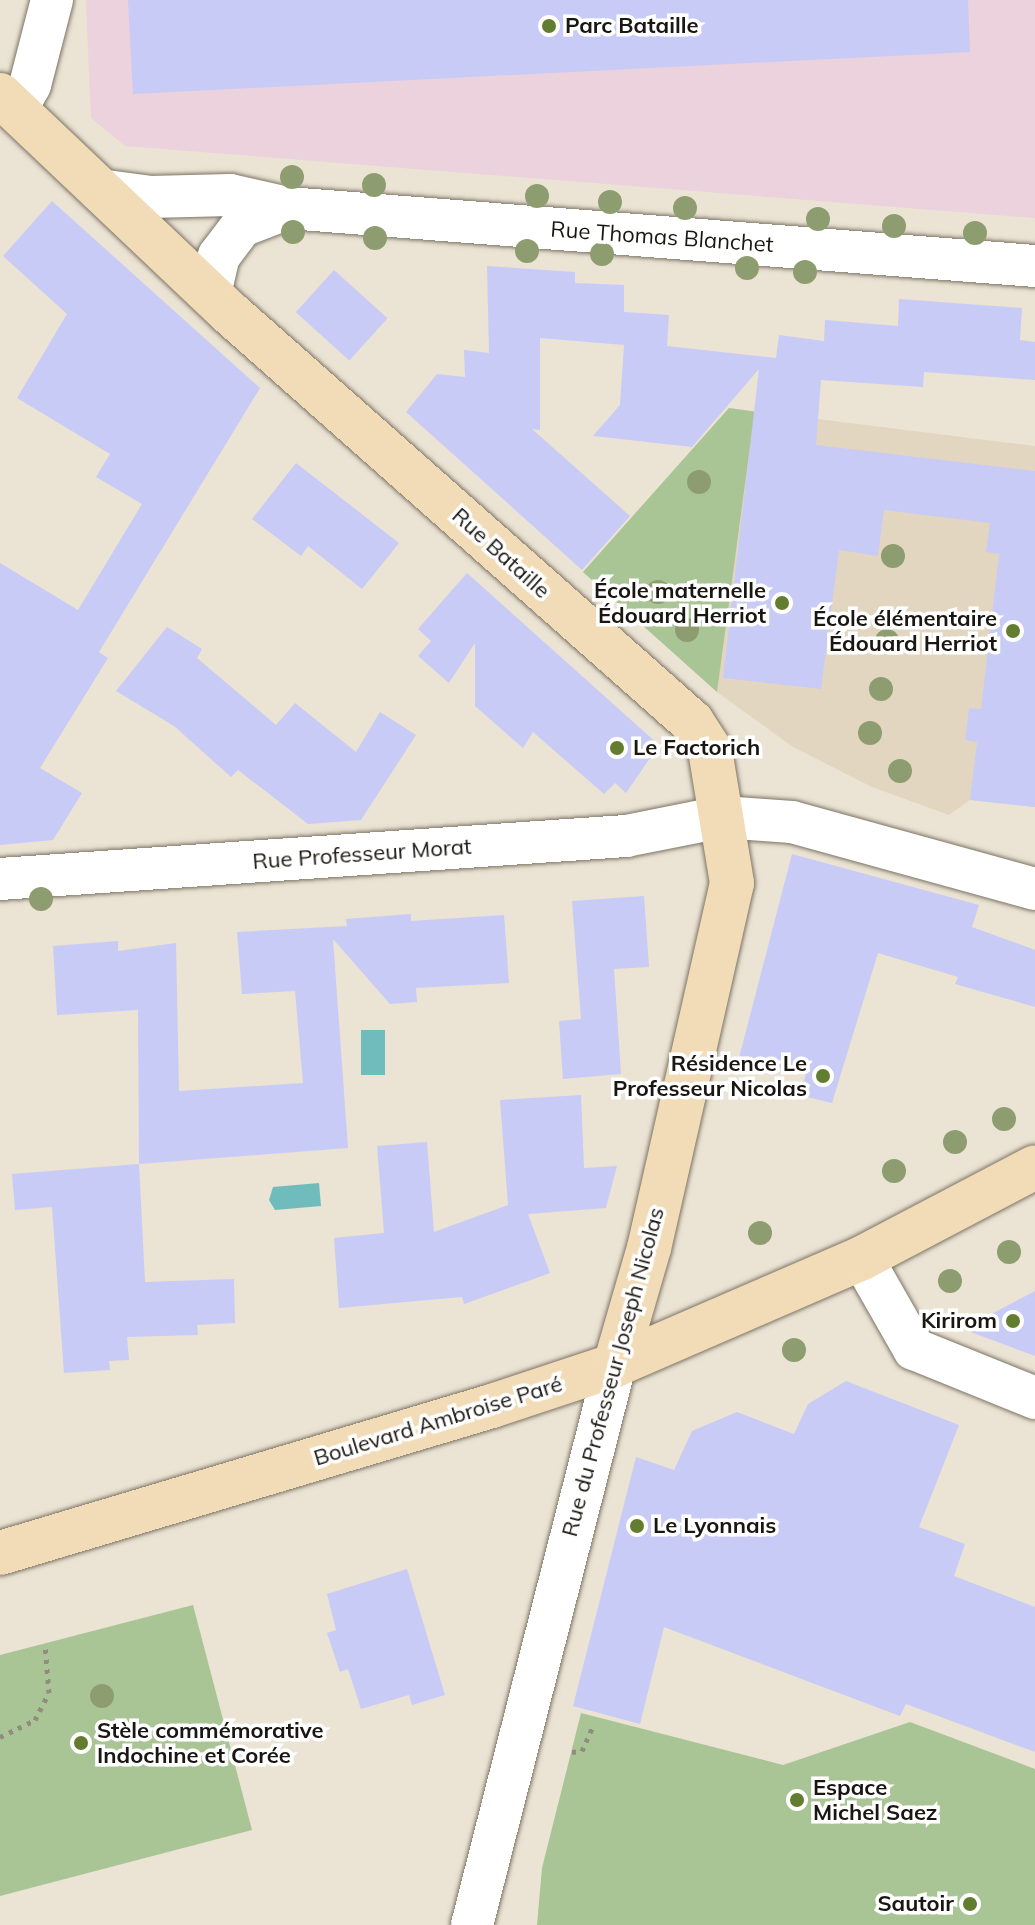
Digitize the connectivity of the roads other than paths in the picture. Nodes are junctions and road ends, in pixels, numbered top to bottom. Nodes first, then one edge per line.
1 (52, 0) edge
2 (8, 102) edge
3 (99, 190) junction
4 (288, 208) junction
5 (1035, 266) edge
6 (210, 294) junction
7 (722, 817) junction
8 (0, 879) edge
9 (1035, 889) edge
10 (1035, 1167) edge
11 (862, 1258) junction
12 (615, 1365) junction
13 (1035, 1398) edge
14 (0, 1553) edge
15 (472, 1925) edge

1 - 2 street
2 - 3 street, Rue Bataille
3 - 4 street, Rue Thomas Blanchet
3 - 6 street, Rue Bataille
4 - 5 street, Rue Thomas Blanchet
4 - 6 street, Rue Thomas Blanchet
6 - 7 street, Rue Bataille
7 - 8 street, Rue Professeur Morat
7 - 9 street
7 - 12 street, Rue du Professeur Joseph Nicolas
10 - 11 street, Boulevard Ambroise Paré
11 - 12 street, Boulevard Ambroise Paré
11 - 13 street
12 - 14 street, Boulevard Ambroise Paré
12 - 15 street, Rue du Professeur Joseph Nicolas

